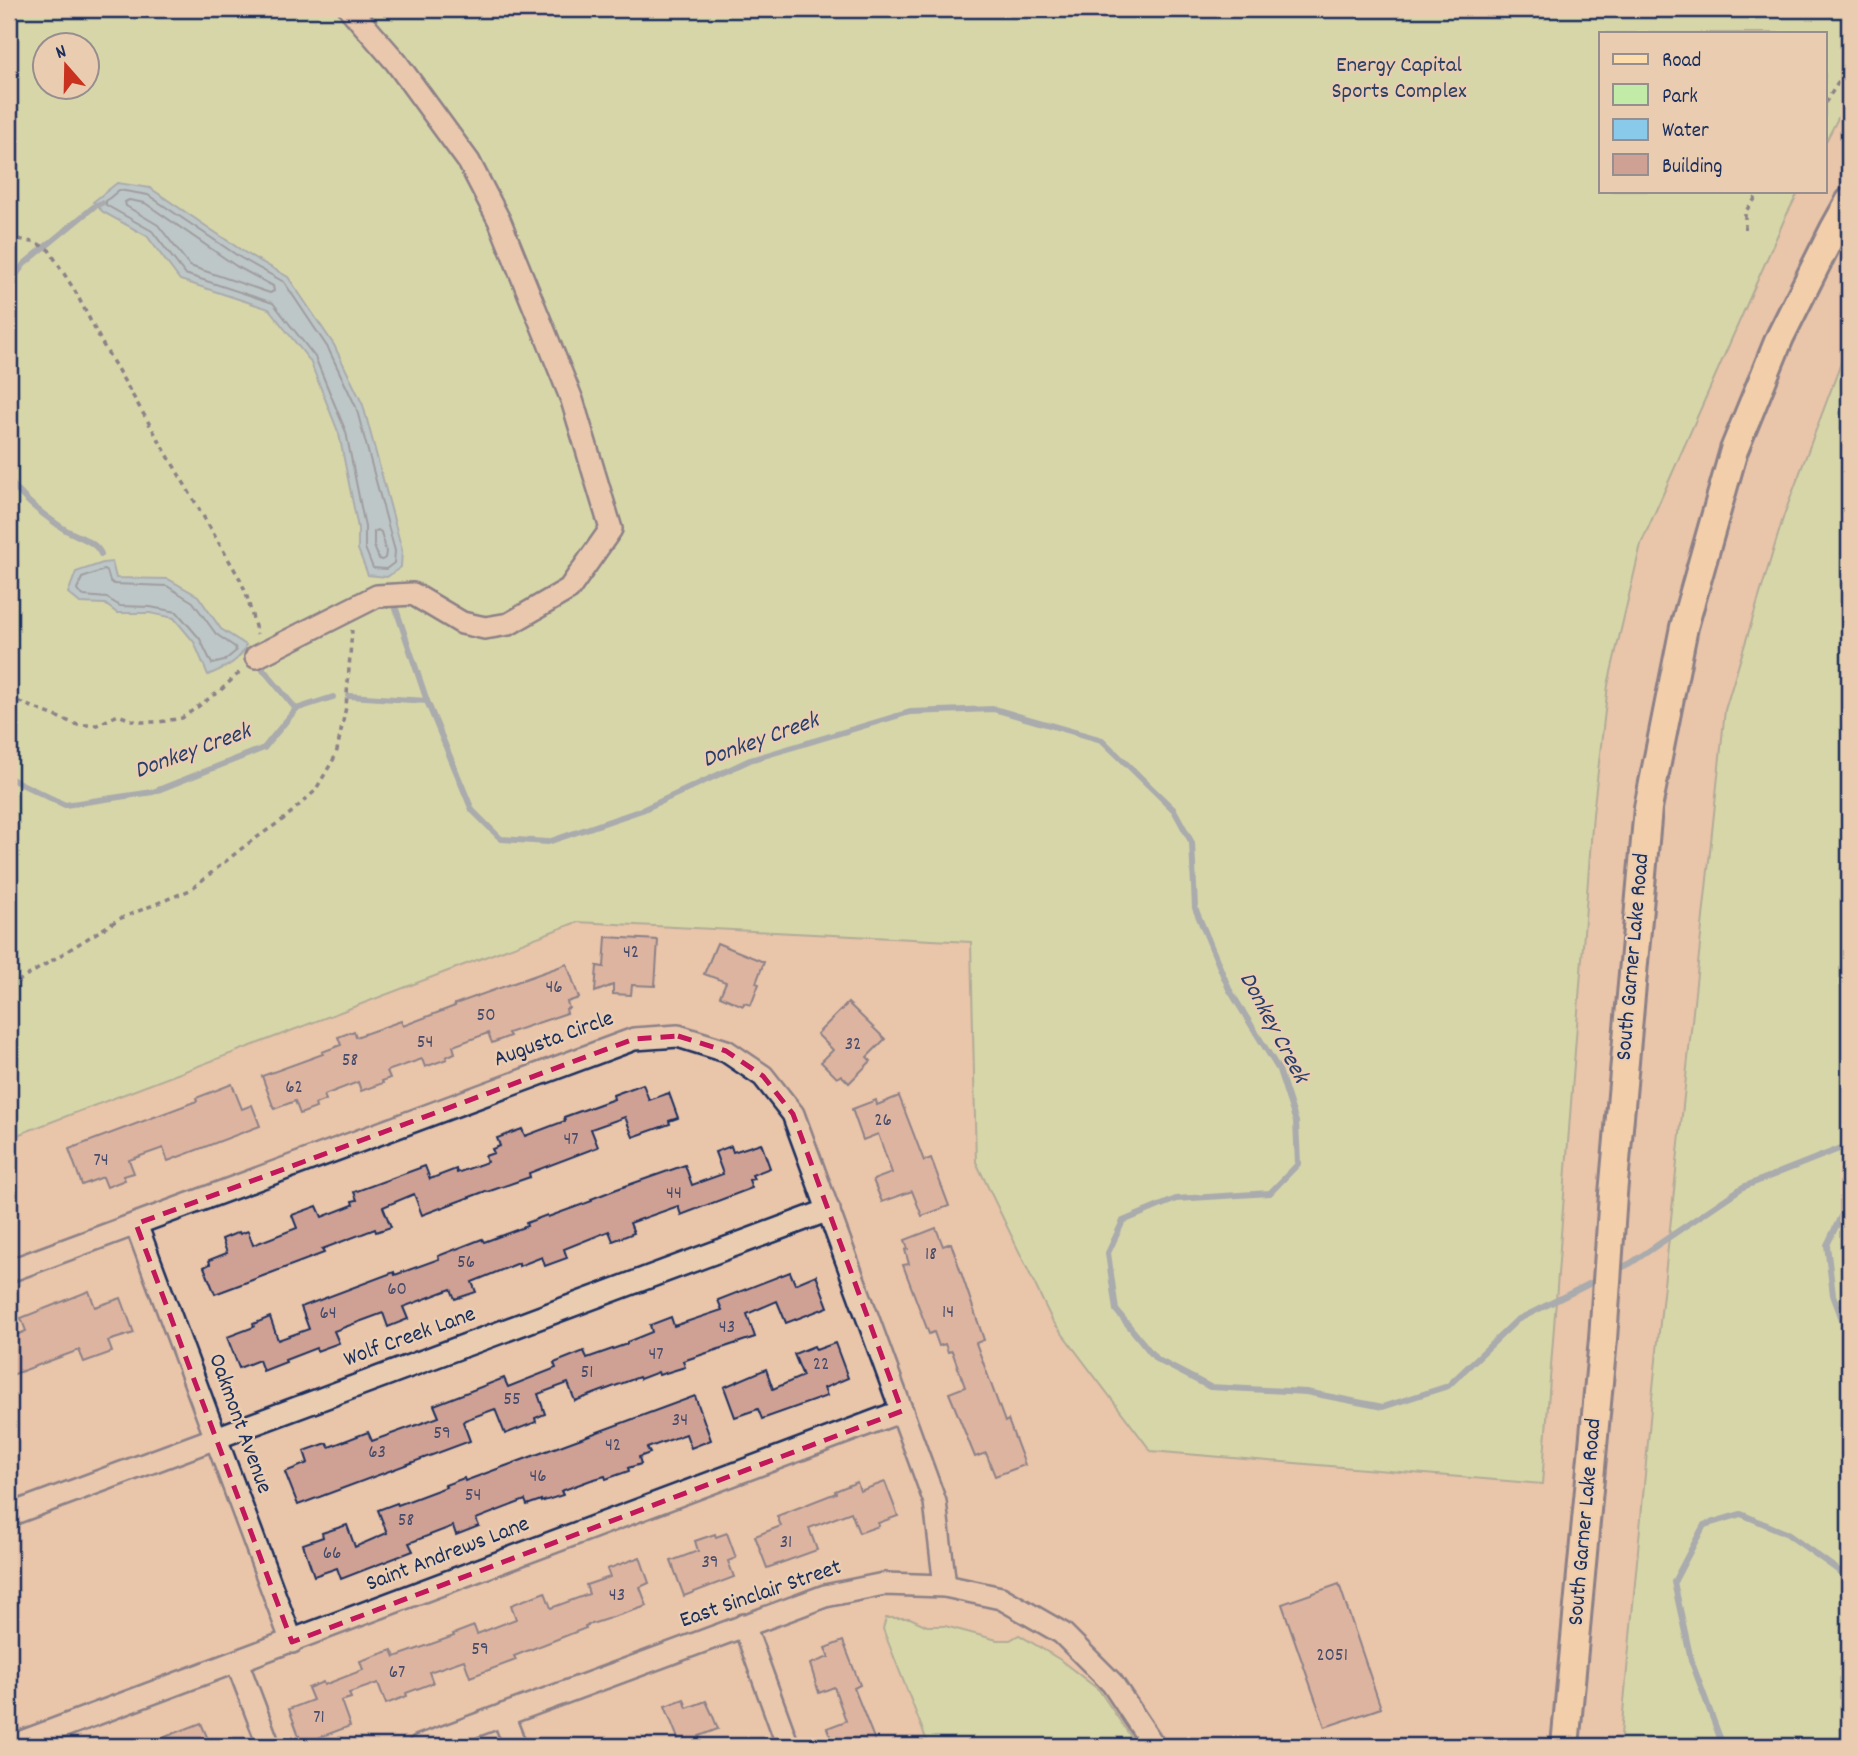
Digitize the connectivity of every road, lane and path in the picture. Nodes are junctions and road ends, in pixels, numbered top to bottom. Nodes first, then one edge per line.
1 (350, 9) edge
2 (1849, 66) edge
3 (1826, 101) edge
4 (1760, 192) edge
5 (1849, 202) edge
6 (1745, 229) dead end
7 (9, 237) edge
8 (354, 608) junction
9 (256, 657) junction
10 (9, 698) edge
11 (9, 987) edge
12 (830, 1210) junction
13 (136, 1224) junction
14 (9, 1271) edge
15 (902, 1411) junction
16 (217, 1438) junction
17 (9, 1516) edge
18 (945, 1586) junction
19 (744, 1625) junction
20 (292, 1642) junction
21 (237, 1662) junction
22 (503, 1715) junction
23 (11, 1746) edge
24 (269, 1746) edge
25 (419, 1746) edge
26 (515, 1746) edge
27 (788, 1746) edge
28 (1154, 1746) edge
29 (1565, 1746) edge

1 - 8 street
2 - 3 path
4 - 6 path
5 - 29 main road, South Garner Lake Road
7 - 9 path
8 - 9 street
8 - 11 path
9 - 10 path
12 - 13 street, Augusta Circle
12 - 15 street, Augusta Circle
12 - 16 street, Wolf Creek Lane
13 - 14 street, Augusta Circle
13 - 16 street, Oakmont Avenue
15 - 18 street, Augusta Circle
15 - 20 street, Saint Andrews Lane
16 - 17 street, Wolf Creek Lane
16 - 20 street, Oakmont Avenue
18 - 19 street, East Sinclair Street
18 - 28 street, East Sinclair Street
19 - 22 street, East Sinclair Street
19 - 27 street
20 - 21 street, Saint Andrews Lane
21 - 23 street, Saint Andrews Lane
21 - 24 street
22 - 25 street, East Sinclair Street
22 - 26 street

